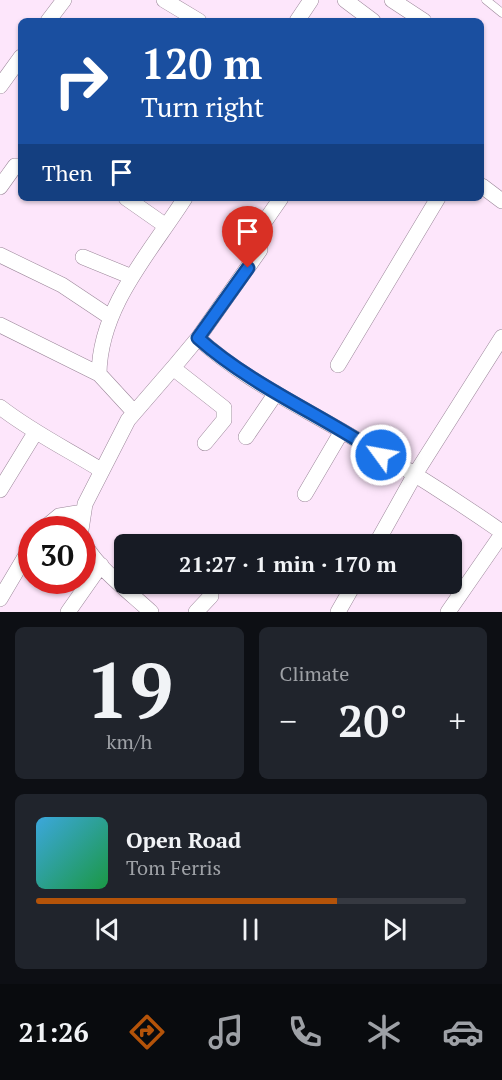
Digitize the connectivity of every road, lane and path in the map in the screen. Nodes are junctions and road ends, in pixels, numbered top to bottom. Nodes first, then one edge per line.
1 (64, 0) edge
2 (164, 0) edge
3 (310, 0) edge
4 (345, 0) edge
5 (393, 0) edge
6 (486, 0) edge
7 (502, 13) edge
8 (50, 18) edge
9 (194, 18) edge
10 (299, 18) edge
11 (369, 18) edge
12 (420, 18) edge
13 (18, 61) edge
14 (0, 85) edge
15 (15, 166) dead end
16 (0, 187) edge
17 (484, 188) edge
18 (130, 201) edge
19 (178, 201) edge
20 (279, 201) edge
21 (436, 201) edge
22 (502, 201) edge
23 (166, 226) junction
24 (0, 255) edge
25 (83, 257) dead end
26 (132, 277) junction
27 (110, 317) junction
28 (0, 325) edge
29 (502, 337) edge
30 (198, 338) junction
31 (338, 365) dead end
32 (173, 368) junction
33 (99, 374) junction
34 (276, 393) junction
35 (0, 407) edge
36 (134, 412) junction
37 (342, 431) junction
38 (35, 433) junction
39 (246, 437) dead end
40 (205, 443) dead end
41 (101, 470) junction
42 (414, 476) junction
43 (0, 490) edge
44 (305, 494) dead end
45 (83, 512) junction
46 (59, 516) edge
47 (83, 516) edge
48 (502, 533) edge
49 (382, 534) edge
50 (96, 560) edge
51 (101, 566) junction
52 (18, 568) edge
53 (211, 594) edge
54 (348, 594) edge
55 (0, 598) edge
56 (68, 612) edge
57 (151, 612) edge
58 (196, 612) edge
59 (338, 612) edge
60 (448, 612) edge

1 - 8 street
2 - 9 street
3 - 10 street
4 - 11 street
5 - 12 street
6 - 7 lane
13 - 14 street
15 - 16 street
17 - 22 street
18 - 23 street
19 - 23 street
20 - 30 street
21 - 31 street
23 - 26 street
24 - 27 street
25 - 26 street
26 - 27 street
27 - 33 street
28 - 33 street
29 - 42 street
30 - 32 street
30 - 34 street
32 - 36 street
32 - 40 street
33 - 36 street
34 - 37 street
34 - 39 street
35 - 38 street
36 - 41 street
37 - 42 street
37 - 44 street
38 - 41 street
38 - 43 street
41 - 45 street
42 - 48 street
42 - 49 street
45 - 46 street
45 - 47 street
48 - 60 street
50 - 51 street
51 - 56 street
51 - 57 street
52 - 55 street
53 - 58 street
54 - 59 street

